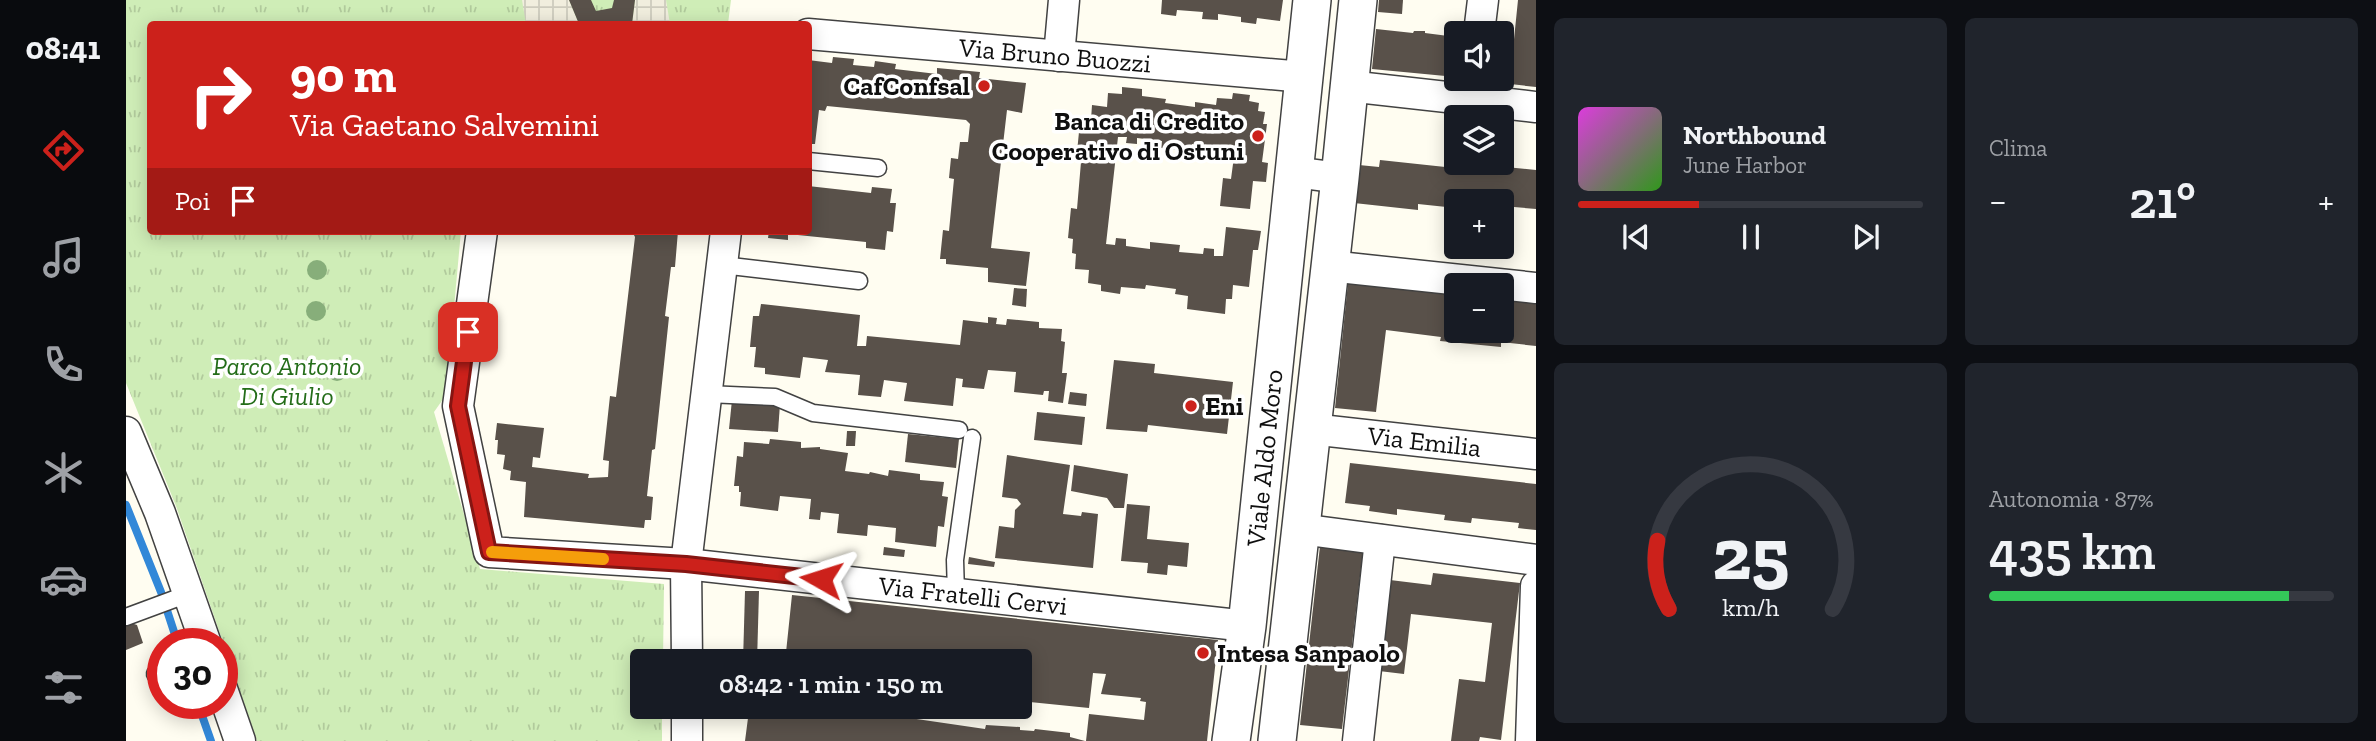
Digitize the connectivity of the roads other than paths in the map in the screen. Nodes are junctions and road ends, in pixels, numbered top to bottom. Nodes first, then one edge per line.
1 (1064, 0) edge
2 (1312, 0) edge
3 (1357, 0) edge
4 (1483, 0) edge
5 (1480, 21) edge
6 (812, 34) edge
7 (1059, 56) junction
8 (1304, 76) junction
9 (1349, 86) junction
10 (1444, 88) edge
11 (1480, 91) edge
12 (1536, 107) edge
13 (812, 161) edge
14 (878, 168) dead end
15 (1294, 172) junction
16 (1340, 178) junction
17 (481, 235) edge
18 (726, 235) edge
19 (722, 265) junction
20 (1329, 265) junction
21 (859, 281) dead end
22 (1536, 288) edge
23 (707, 394) junction
24 (1311, 429) junction
25 (126, 432) edge
26 (1536, 454) edge
27 (1300, 529) junction
28 (1380, 540) junction
29 (1536, 560) edge
30 (686, 564) junction
31 (1536, 586) edge
32 (956, 594) junction
33 (181, 596) junction
34 (126, 617) edge
35 (1247, 626) junction
36 (198, 628) edge
37 (687, 649) edge
38 (232, 719) edge
39 (687, 719) edge
40 (240, 741) edge
41 (687, 741) edge
42 (1231, 741) edge
43 (1277, 741) edge
44 (1358, 741) edge
45 (1531, 741) edge

1 - 7 street
2 - 8 street, Viale Aldo Moro
3 - 9 street, Viale Aldo Moro
4 - 5 street
6 - 7 street, Via Bruno Buozzi
7 - 8 street, Via Bruno Buozzi
8 - 15 street, Viale Aldo Moro
9 - 10 street
9 - 16 street, Viale Aldo Moro
11 - 12 street
13 - 14 lane
15 - 16 street
15 - 35 street, Viale Aldo Moro
16 - 20 street, Viale Aldo Moro
17 - 30 street, Via Fratelli Cervi
18 - 19 street
19 - 21 lane
19 - 23 street
20 - 22 street
20 - 24 street, Viale Aldo Moro
23 - 30 street
23 - 32 lane
24 - 26 street, Via Emilia
24 - 27 street, Viale Aldo Moro
25 - 33 street
27 - 28 street
27 - 43 street, Viale Aldo Moro
28 - 29 street
28 - 44 street
30 - 32 street, Via Fratelli Cervi
30 - 37 street
31 - 45 street
32 - 35 street, Via Fratelli Cervi
33 - 34 lane
33 - 36 street
35 - 42 street, Viale Aldo Moro
38 - 40 street
39 - 41 street

